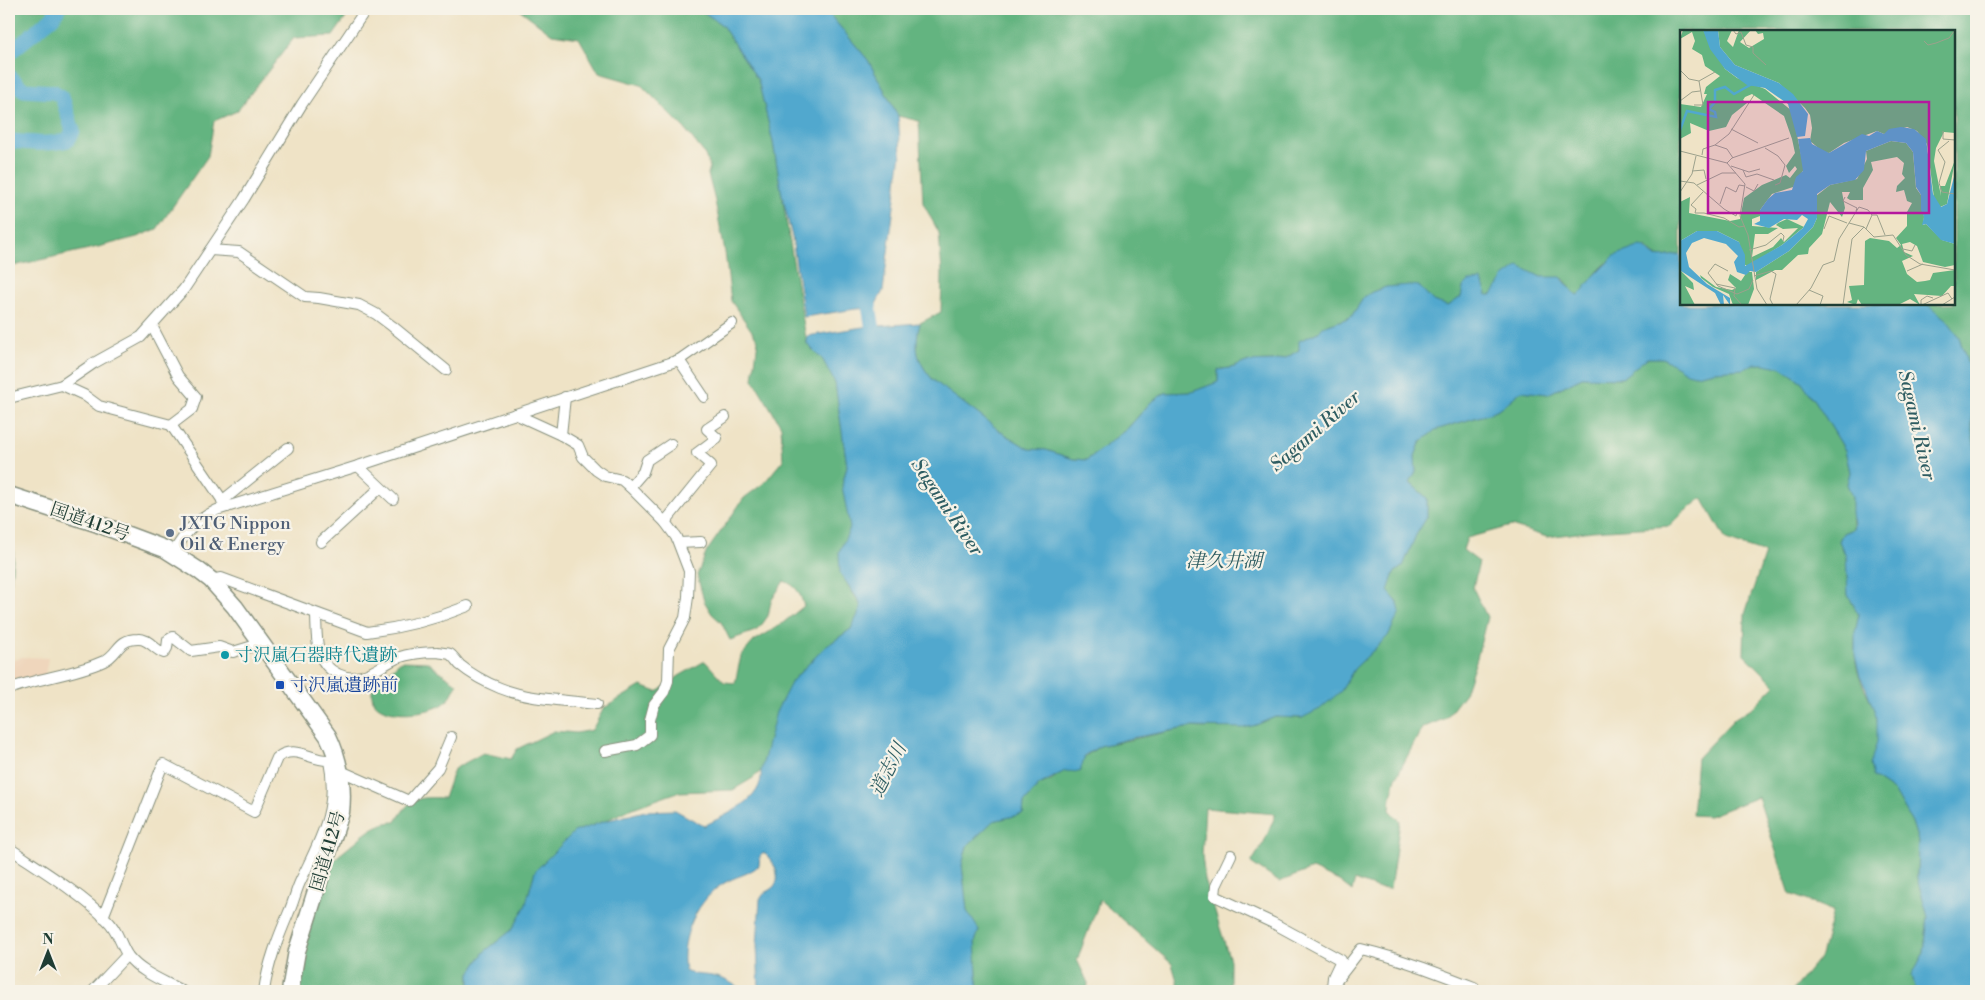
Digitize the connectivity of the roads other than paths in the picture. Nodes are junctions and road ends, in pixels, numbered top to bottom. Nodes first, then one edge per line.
1 (366, 9) edge
2 (210, 250) junction
3 (732, 323) dead end
4 (152, 326) junction
5 (679, 360) junction
6 (446, 370) dead end
7 (62, 386) junction
8 (565, 397) junction
9 (704, 397) dead end
10 (9, 398) edge
11 (515, 414) junction
12 (725, 417) dead end
13 (171, 425) junction
14 (561, 435) junction
15 (671, 444) dead end
16 (288, 448) dead end
17 (358, 466) junction
18 (630, 487) junction
19 (380, 488) junction
20 (9, 495) edge
21 (393, 499) dead end
22 (225, 504) junction
23 (665, 522) junction
24 (321, 542) dead end
25 (701, 542) dead end
26 (678, 543) junction
27 (173, 553) junction
28 (211, 580) junction
29 (468, 606) dead end
30 (316, 615) junction
31 (260, 642) junction
32 (9, 689) edge
33 (597, 704) dead end
34 (451, 736) dead end
35 (606, 751) dead end
36 (336, 763) junction
37 (9, 848) edge
38 (1231, 855) dead end
39 (104, 917) junction
40 (127, 955) junction
41 (1332, 989) edge
42 (92, 991) edge
43 (182, 991) edge
44 (264, 991) edge
45 (290, 991) edge
46 (1475, 991) edge

1 - 2 street
2 - 4 street
2 - 6 street
3 - 5 street
4 - 7 street
4 - 13 street
5 - 8 street
5 - 9 street
7 - 10 street
7 - 13 street
8 - 11 street
8 - 14 street
11 - 14 street
11 - 17 street
12 - 23 street
13 - 22 street
14 - 18 street
15 - 18 street
16 - 22 street
17 - 19 street
17 - 22 street
18 - 23 street
19 - 21 street
19 - 24 street
20 - 27 highway, 国道412号
22 - 27 street
23 - 26 street
25 - 26 street
26 - 35 street
27 - 28 highway, 国道412号
28 - 30 street
28 - 31 highway, 国道412号
29 - 30 street
30 - 33 street
31 - 32 street
31 - 36 highway, 国道412号
34 - 36 street
36 - 39 street
36 - 44 street
36 - 45 highway, 国道412号
37 - 39 street
38 - 41 street
39 - 40 street
40 - 42 street
40 - 43 street
41 - 46 street

